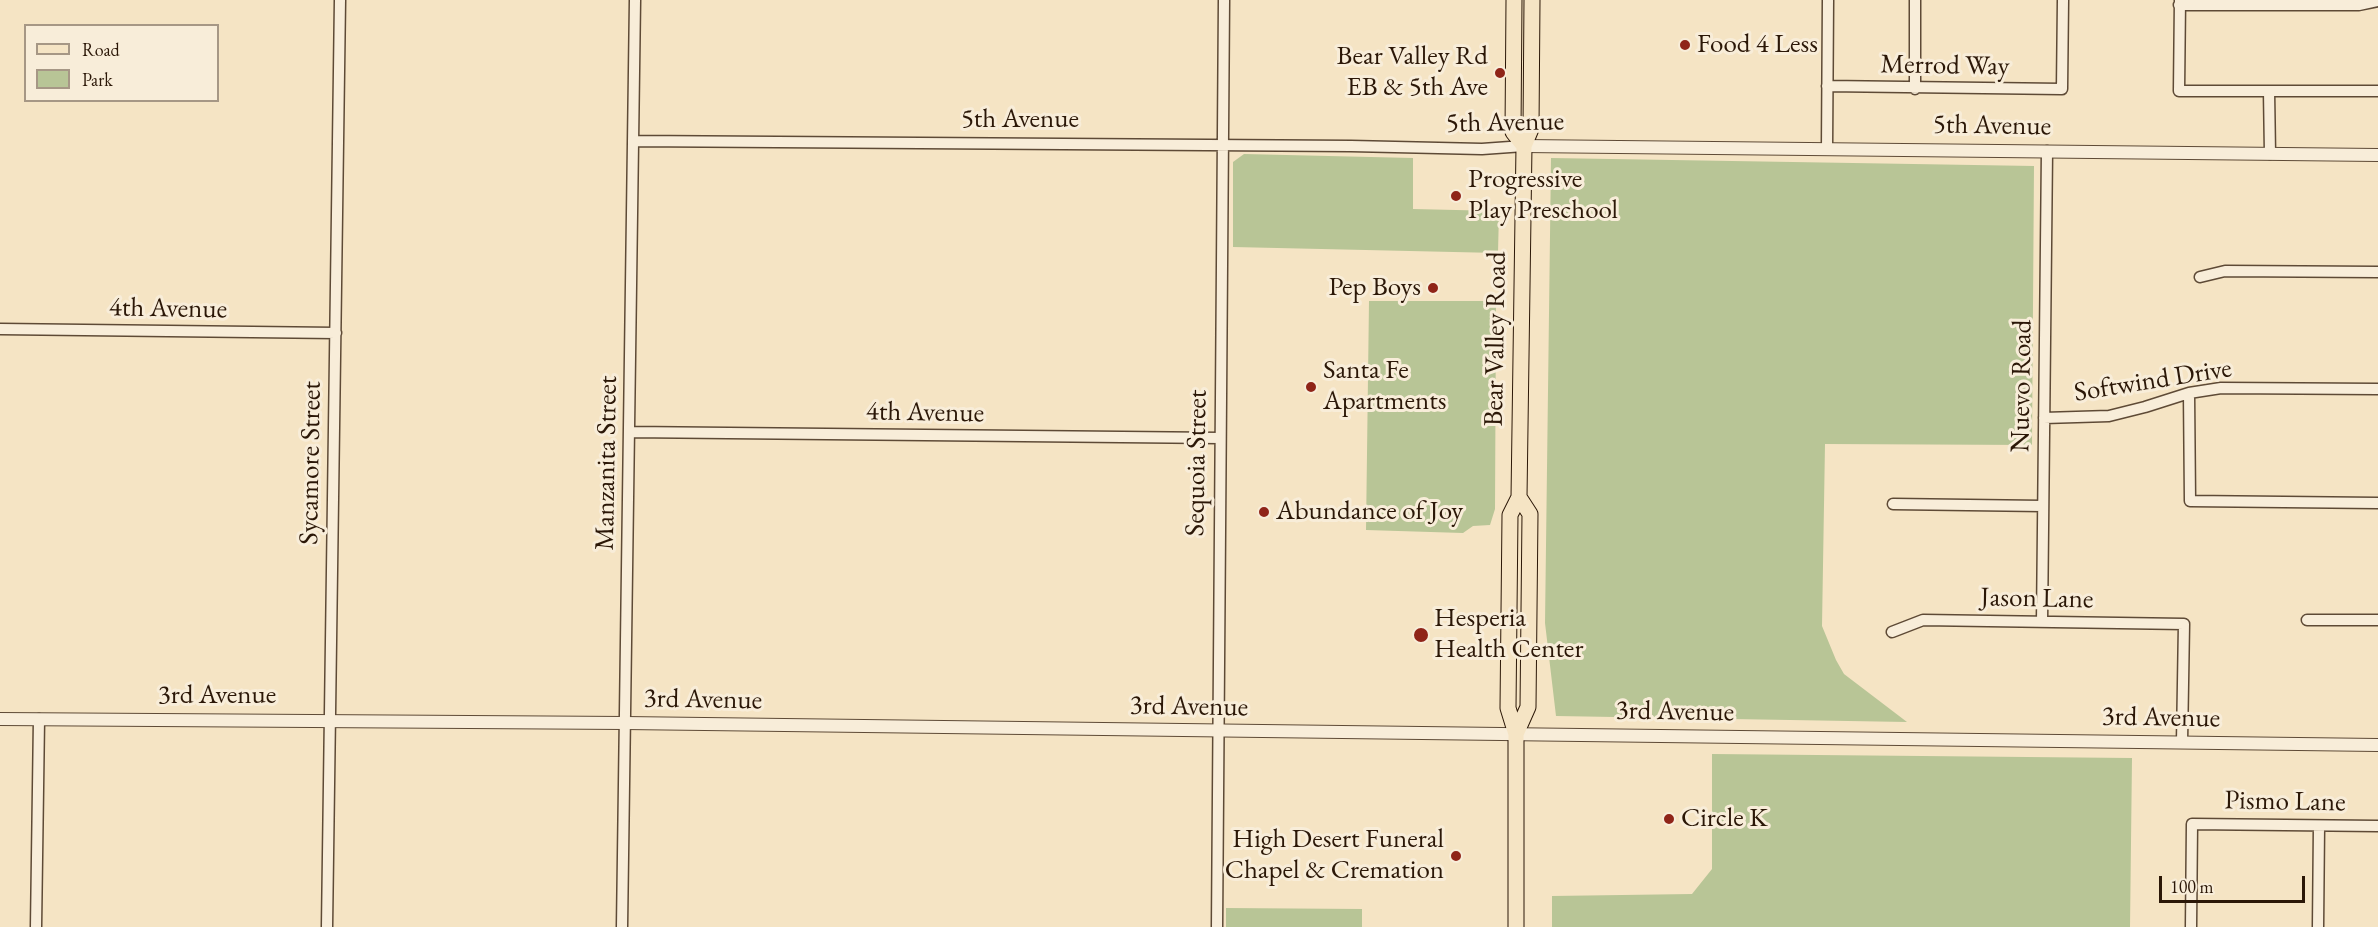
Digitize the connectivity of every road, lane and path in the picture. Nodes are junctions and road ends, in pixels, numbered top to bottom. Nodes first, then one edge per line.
1 (340, 0) edge
2 (635, 0) edge
3 (1224, 0) edge
4 (1514, 0) edge
5 (1532, 0) edge
6 (1828, 0) edge
7 (1915, 0) edge
8 (2063, 0) edge
9 (2378, 1) edge
10 (2180, 3) edge
11 (1827, 86) junction
12 (1915, 89) junction
13 (2378, 91) edge
14 (2270, 92) junction
15 (633, 141) junction
16 (1222, 146) junction
17 (1524, 146) junction
18 (1827, 149) junction
19 (2047, 151) junction
20 (2270, 154) junction
21 (2378, 155) edge
22 (2378, 272) edge
23 (2200, 278) dead end
24 (0, 329) edge
25 (336, 333) junction
26 (2378, 389) edge
27 (2189, 393) junction
28 (2044, 418) junction
29 (630, 432) junction
30 (1220, 438) junction
31 (2378, 503) edge
32 (1893, 504) dead end
33 (2043, 506) junction
34 (2307, 620) dead end
35 (2378, 620) edge
36 (2042, 622) junction
37 (1892, 632) dead end
38 (0, 719) edge
39 (39, 719) junction
40 (329, 720) junction
41 (625, 723) junction
42 (1218, 731) junction
43 (1516, 734) junction
44 (2182, 742) junction
45 (2378, 745) edge
46 (2319, 826) junction
47 (2378, 826) edge
48 (36, 927) edge
49 (327, 927) edge
50 (622, 927) edge
51 (1217, 927) edge
52 (1516, 927) edge
53 (2191, 927) edge
54 (2318, 927) edge

1 - 25 street, Sycamore Street
2 - 15 street, Manzanita Street
3 - 16 street, Sequoia Street
4 - 17 main road, Bear Valley Road
5 - 17 main road, Bear Valley Road
6 - 11 street
7 - 12 street
8 - 12 street, Merrod Way
9 - 10 street
10 - 14 street
11 - 12 street, Merrod Way
11 - 18 street
13 - 14 street
14 - 20 street
15 - 16 street, 5th Avenue
15 - 29 street, Manzanita Street
16 - 17 street, 5th Avenue
16 - 30 street, Sequoia Street
17 - 18 street, 5th Avenue
17 - 43 main road, Bear Valley Road
18 - 19 street, 5th Avenue
19 - 20 street, 5th Avenue
19 - 28 street, Nuevo Road
20 - 21 street, 5th Avenue
22 - 23 street
24 - 25 street, 4th Avenue
25 - 40 street, Sycamore Street
26 - 27 street, Softwind Drive
27 - 28 street, Softwind Drive
27 - 31 street
28 - 33 street, Nuevo Road
29 - 30 street, 4th Avenue
29 - 41 street, Manzanita Street
30 - 42 street, Sequoia Street
32 - 33 street
33 - 36 street, Nuevo Road
34 - 35 street
36 - 37 street, Jason Lane
36 - 44 street, Jason Lane
38 - 39 street, 3rd Avenue
39 - 40 street, 3rd Avenue
39 - 48 street
40 - 41 street, 3rd Avenue
40 - 49 street, Sycamore Street
41 - 42 street, 3rd Avenue
41 - 50 street, Manzanita Street
42 - 43 street, 3rd Avenue
42 - 51 street, Sequoia Street
43 - 44 street, 3rd Avenue
43 - 52 main road, Bear Valley Road
44 - 45 street, 3rd Avenue
46 - 47 street, Pismo Lane
46 - 53 street, Pismo Lane
46 - 54 street

